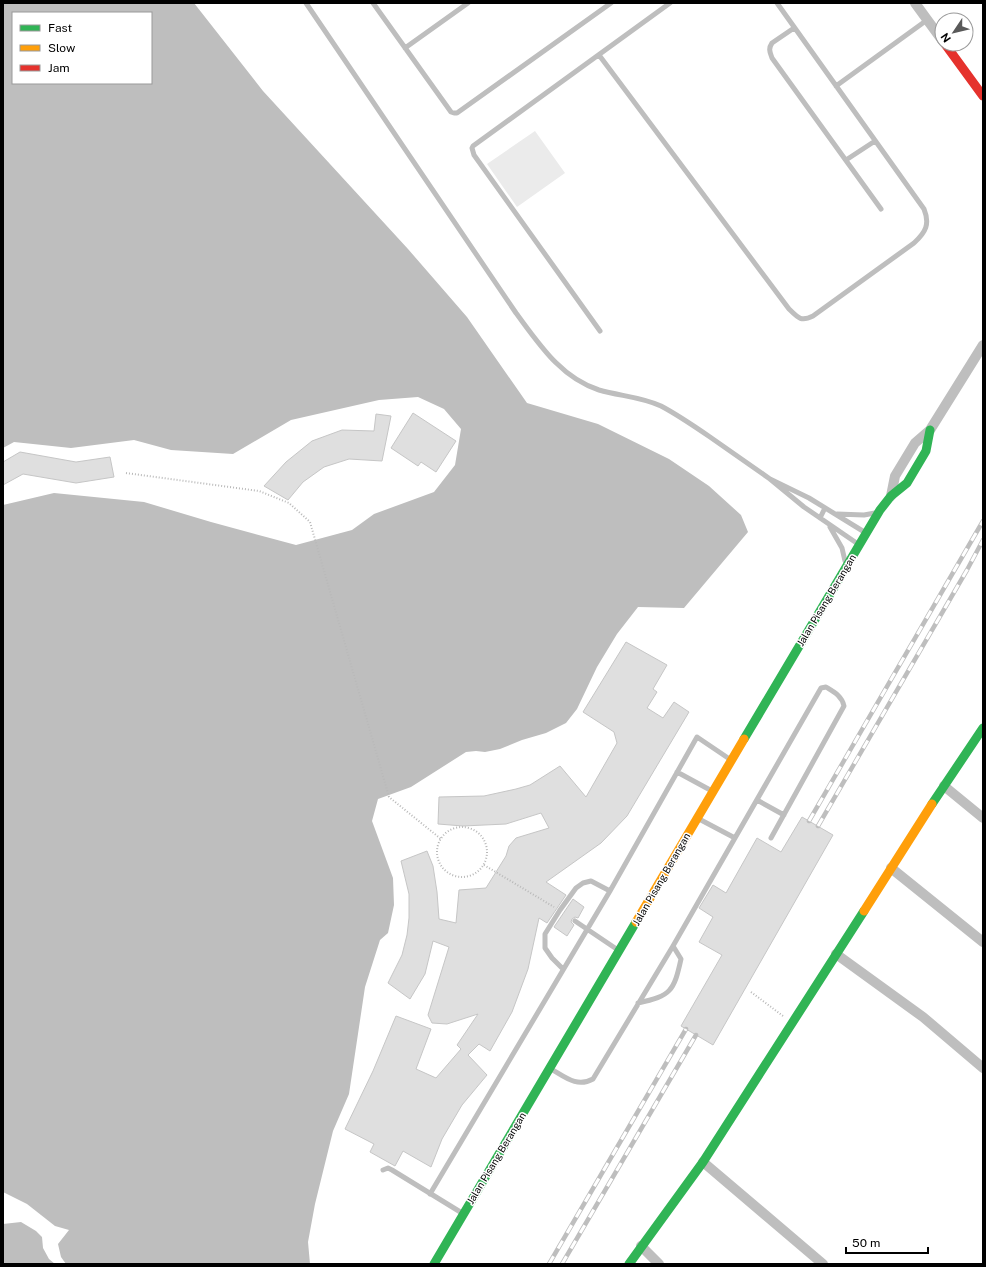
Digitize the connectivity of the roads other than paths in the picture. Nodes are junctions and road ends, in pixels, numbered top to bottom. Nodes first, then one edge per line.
1 (306, 3) edge
2 (373, 3) edge
3 (468, 3) edge
4 (611, 3) edge
5 (670, 3) edge
6 (777, 3) edge
7 (915, 3) edge
8 (927, 20) junction
9 (794, 28) junction
10 (934, 29) edge
11 (405, 48) junction
12 (951, 52) edge
13 (599, 55) junction
14 (836, 86) junction
15 (983, 96) edge
16 (875, 141) junction
17 (846, 160) junction
18 (881, 209) dead end
19 (600, 331) dead end
20 (983, 345) edge
21 (930, 430) junction
22 (915, 443) junction
23 (926, 451) junction
24 (895, 476) junction
25 (770, 479) junction
26 (907, 483) junction
27 (891, 496) junction
28 (825, 508) junction
29 (880, 510) junction
30 (836, 514) junction
31 (820, 518) junction
32 (828, 524) junction
33 (866, 533) junction
34 (859, 545) junction
35 (844, 570) junction
36 (983, 728) edge
37 (731, 760) junction
38 (677, 772) junction
39 (944, 786) junction
40 (712, 792) junction
41 (757, 800) junction
42 (784, 815) junction
43 (697, 818) junction
44 (983, 818) edge
45 (735, 838) junction
46 (771, 838) dead end
47 (891, 868) junction
48 (610, 891) junction
49 (575, 921) dead end
50 (587, 929) junction
51 (983, 942) edge
52 (674, 946) junction
53 (619, 950) junction
54 (836, 954) junction
55 (563, 969) junction
56 (638, 1003) junction
57 (983, 1068) edge
58 (549, 1069) junction
59 (703, 1162) junction
60 (383, 1170) dead end
61 (430, 1194) junction
62 (463, 1214) junction
63 (641, 1246) junction
64 (434, 1264) edge
65 (629, 1264) edge
66 (659, 1264) edge
67 (823, 1264) edge

1 - 25 lane
2 - 11 lane
3 - 11 lane
4 - 11 lane
5 - 13 lane
6 - 9 lane
7 - 8 street
8 - 10 street
8 - 14 lane
9 - 14 lane
9 - 17 lane
12 - 15 street
13 - 16 lane
13 - 19 lane
14 - 16 lane
16 - 17 lane
17 - 18 lane
20 - 21 street, Jalan Pisang Berangan
21 - 22 street, Jalan Pisang Berangan
21 - 23 street, Jalan Pisang Berangan
22 - 23 street
22 - 24 street, Jalan Pisang Berangan
23 - 26 street, Jalan Pisang Berangan
24 - 26 street
24 - 27 street, Jalan Pisang Berangan
25 - 28 lane
25 - 31 lane
26 - 27 street, Jalan Pisang Berangan
27 - 29 street, Jalan Pisang Berangan
28 - 30 lane
28 - 31 lane
29 - 30 lane
29 - 33 street, Jalan Pisang Berangan
30 - 33 lane
31 - 32 lane
32 - 34 lane
32 - 35 lane
33 - 34 street, Jalan Pisang Berangan
34 - 35 street, Jalan Pisang Berangan
35 - 37 street, Jalan Pisang Berangan
36 - 39 street
37 - 38 lane
37 - 40 street, Jalan Pisang Berangan
38 - 40 lane
38 - 48 lane
39 - 44 street
39 - 47 street
40 - 43 street, Jalan Pisang Berangan
41 - 42 lane
41 - 42 lane
41 - 45 lane
42 - 46 lane
43 - 45 lane
43 - 53 street, Jalan Pisang Berangan
45 - 52 lane
47 - 51 street
47 - 54 street
48 - 50 lane
48 - 55 lane
49 - 50 lane
50 - 53 lane
50 - 55 lane
52 - 56 lane
52 - 56 lane
53 - 58 street, Jalan Pisang Berangan
54 - 57 street
54 - 59 street
55 - 61 lane
56 - 58 lane
58 - 62 street, Jalan Pisang Berangan
59 - 63 street
59 - 67 street
60 - 61 lane
61 - 62 lane
62 - 64 street, Jalan Pisang Berangan
63 - 65 street
63 - 66 street

